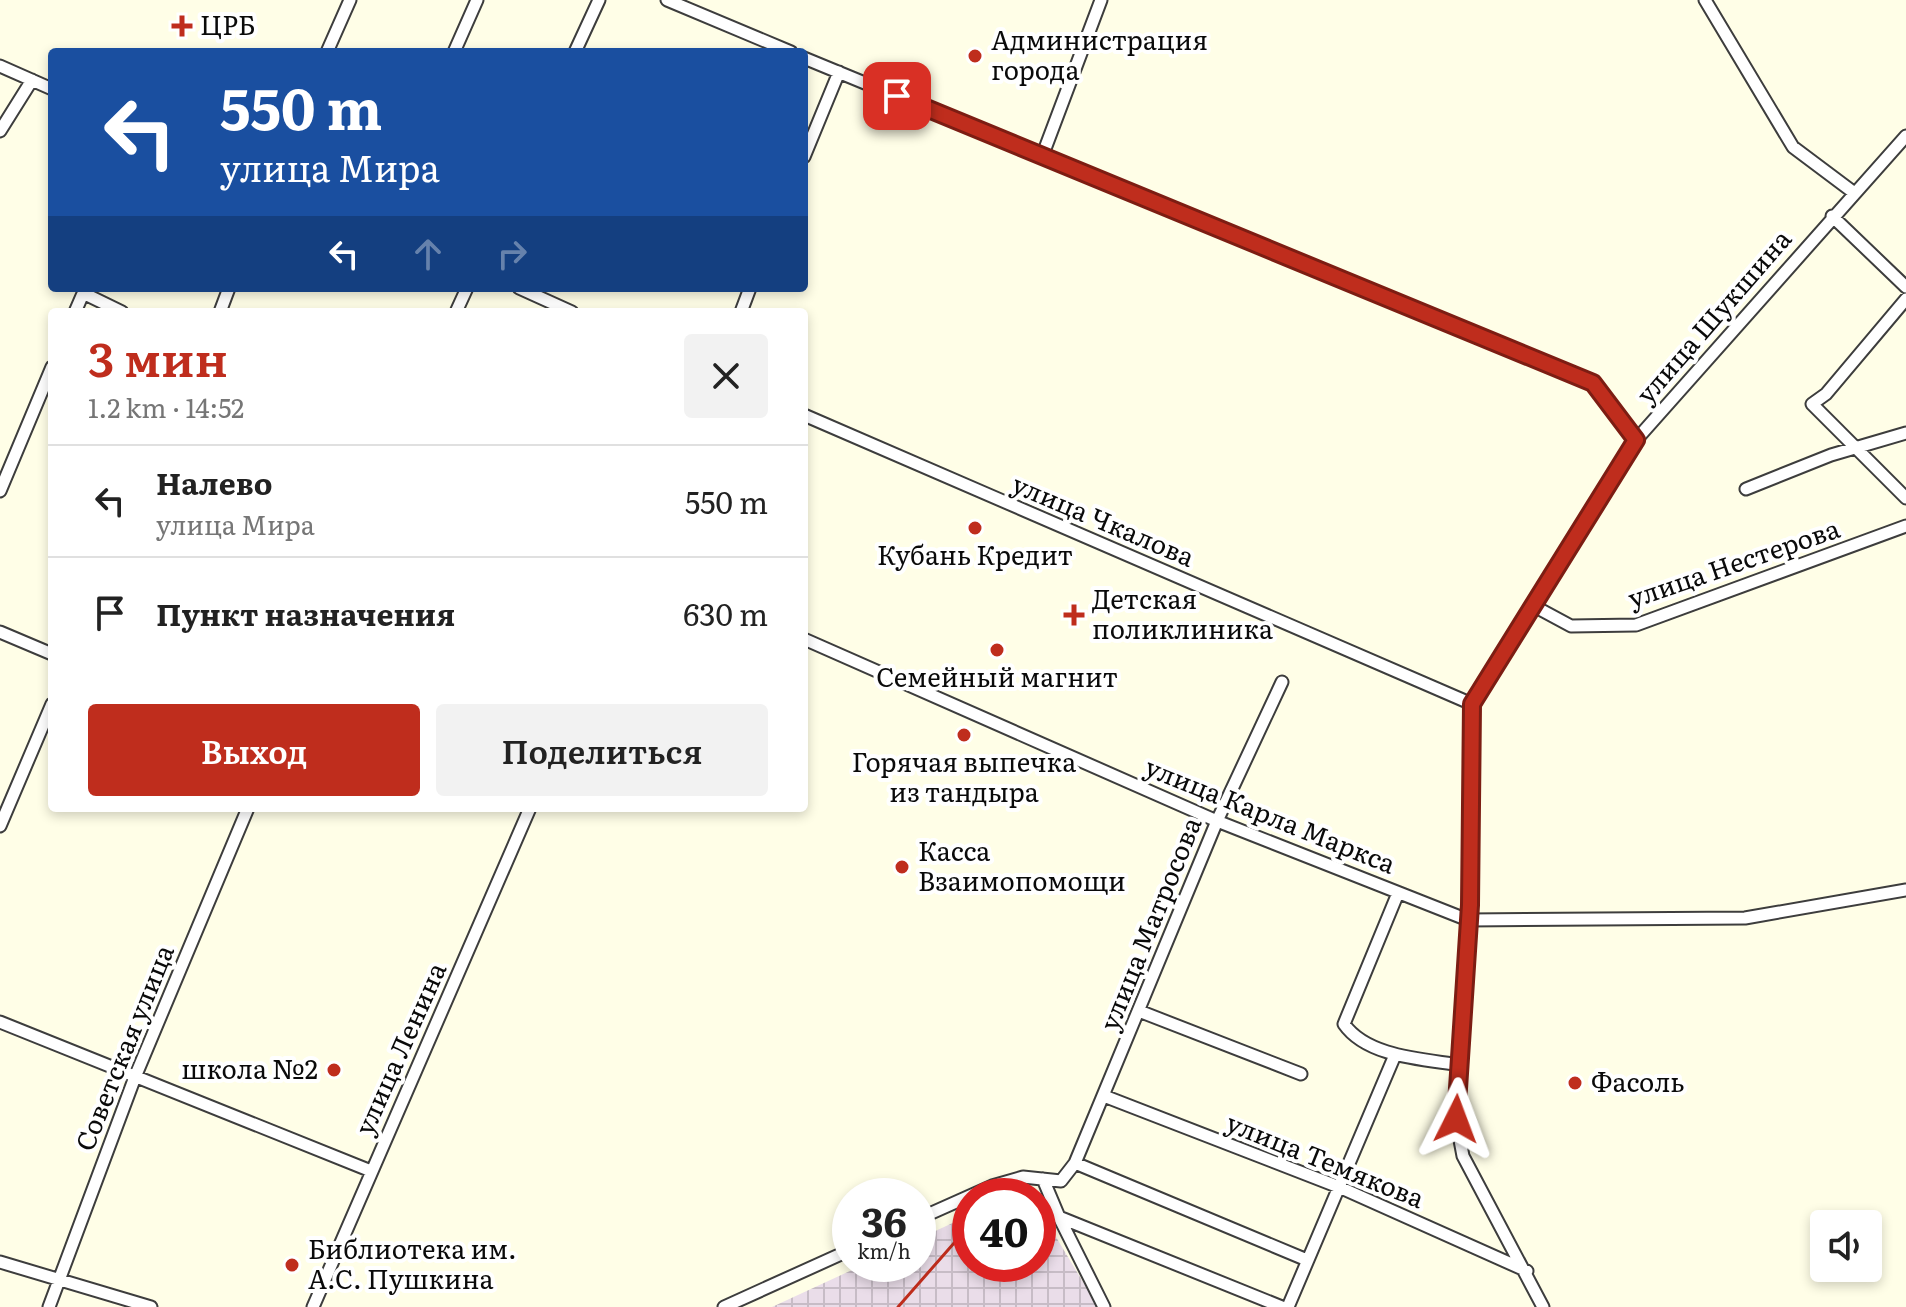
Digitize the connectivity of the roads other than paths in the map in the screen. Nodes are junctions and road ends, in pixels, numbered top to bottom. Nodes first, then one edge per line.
1 (350, 0) edge
2 (477, 0) edge
3 (599, 0) edge
4 (667, 0) edge
5 (1101, 0) edge
6 (1705, 0) edge
7 (329, 48) edge
8 (456, 48) edge
9 (577, 48) edge
10 (781, 48) edge
11 (808, 60) edge
12 (0, 66) edge
13 (839, 72) junction
14 (32, 80) junction
15 (48, 87) edge
16 (0, 131) edge
17 (1906, 136) edge
18 (808, 147) edge
19 (1043, 154) junction
20 (1853, 192) junction
21 (1832, 216) junction
22 (1906, 287) edge
23 (87, 292) edge
24 (528, 292) edge
25 (1906, 299) edge
26 (115, 308) edge
27 (563, 308) edge
28 (48, 377) edge
29 (808, 417) edge
30 (1906, 433) edge
31 (1636, 440) junction
32 (1857, 447) junction
33 (1746, 489) dead end
34 (0, 491) edge
35 (1906, 498) edge
36 (1906, 526) edge
37 (1532, 605) junction
38 (0, 632) edge
39 (808, 641) edge
40 (48, 652) edge
41 (1282, 682) dead end
42 (1472, 704) junction
43 (48, 713) edge
44 (246, 812) edge
45 (528, 812) edge
46 (1217, 821) junction
47 (0, 826) edge
48 (1906, 890) edge
49 (1398, 893) junction
50 (1468, 920) junction
51 (1139, 1011) junction
52 (0, 1022) edge
53 (1395, 1055) junction
54 (1460, 1065) junction
55 (1301, 1074) dead end
56 (135, 1077) junction
57 (1104, 1096) junction
58 (1075, 1163) junction
59 (371, 1171) junction
60 (1056, 1180) edge
61 (1339, 1187) junction
62 (1056, 1210) edge
63 (1059, 1217) junction
64 (832, 1258) edge
65 (1307, 1260) junction
66 (0, 1262) edge
67 (1527, 1271) junction
68 (60, 1278) junction
69 (49, 1307) edge
70 (151, 1307) edge
71 (313, 1307) edge
72 (724, 1307) edge
73 (1104, 1307) edge
74 (1285, 1307) edge
75 (1543, 1307) edge

1 - 7 street
2 - 8 street
3 - 9 street
4 - 10 street
5 - 19 street
6 - 20 street
11 - 13 street
12 - 14 street
13 - 18 street
13 - 19 street
14 - 15 street
14 - 16 street
17 - 20 street, улица Шукшина
19 - 31 street
20 - 21 street, улица Шукшина
21 - 22 street
21 - 31 street, улица Шукшина
23 - 26 street
24 - 27 street
25 - 32 street
28 - 34 street
29 - 42 street, улица Чкалова
30 - 32 street
31 - 37 street, улица Шукшина
32 - 33 street
32 - 35 street
36 - 37 street, улица Нестерова
37 - 42 street, улица Шукшина
38 - 40 street
39 - 46 street, улица Карла Маркса
41 - 46 street, улица Матросова
42 - 50 street
43 - 47 street
44 - 56 street, Советская улица
45 - 59 street, улица Ленина
46 - 49 street, улица Карла Маркса
46 - 51 street, улица Матросова
48 - 50 street, улица Карла Маркса
49 - 50 street, улица Карла Маркса
49 - 53 street
50 - 54 street
51 - 55 street
51 - 57 street, улица Матросова
52 - 56 street
53 - 54 street
53 - 61 street
54 - 67 street
56 - 59 street
56 - 68 street, Советская улица
57 - 58 street, улица Матросова
57 - 61 street, улица Темякова
58 - 60 street, улица Матросова
58 - 65 street
59 - 71 street, улица Ленина
61 - 65 street
61 - 67 street, улица Темякова
62 - 63 street
63 - 73 street
63 - 74 street
64 - 72 street
65 - 74 street
66 - 68 street
67 - 75 street
68 - 69 street, Советская улица
68 - 70 street

